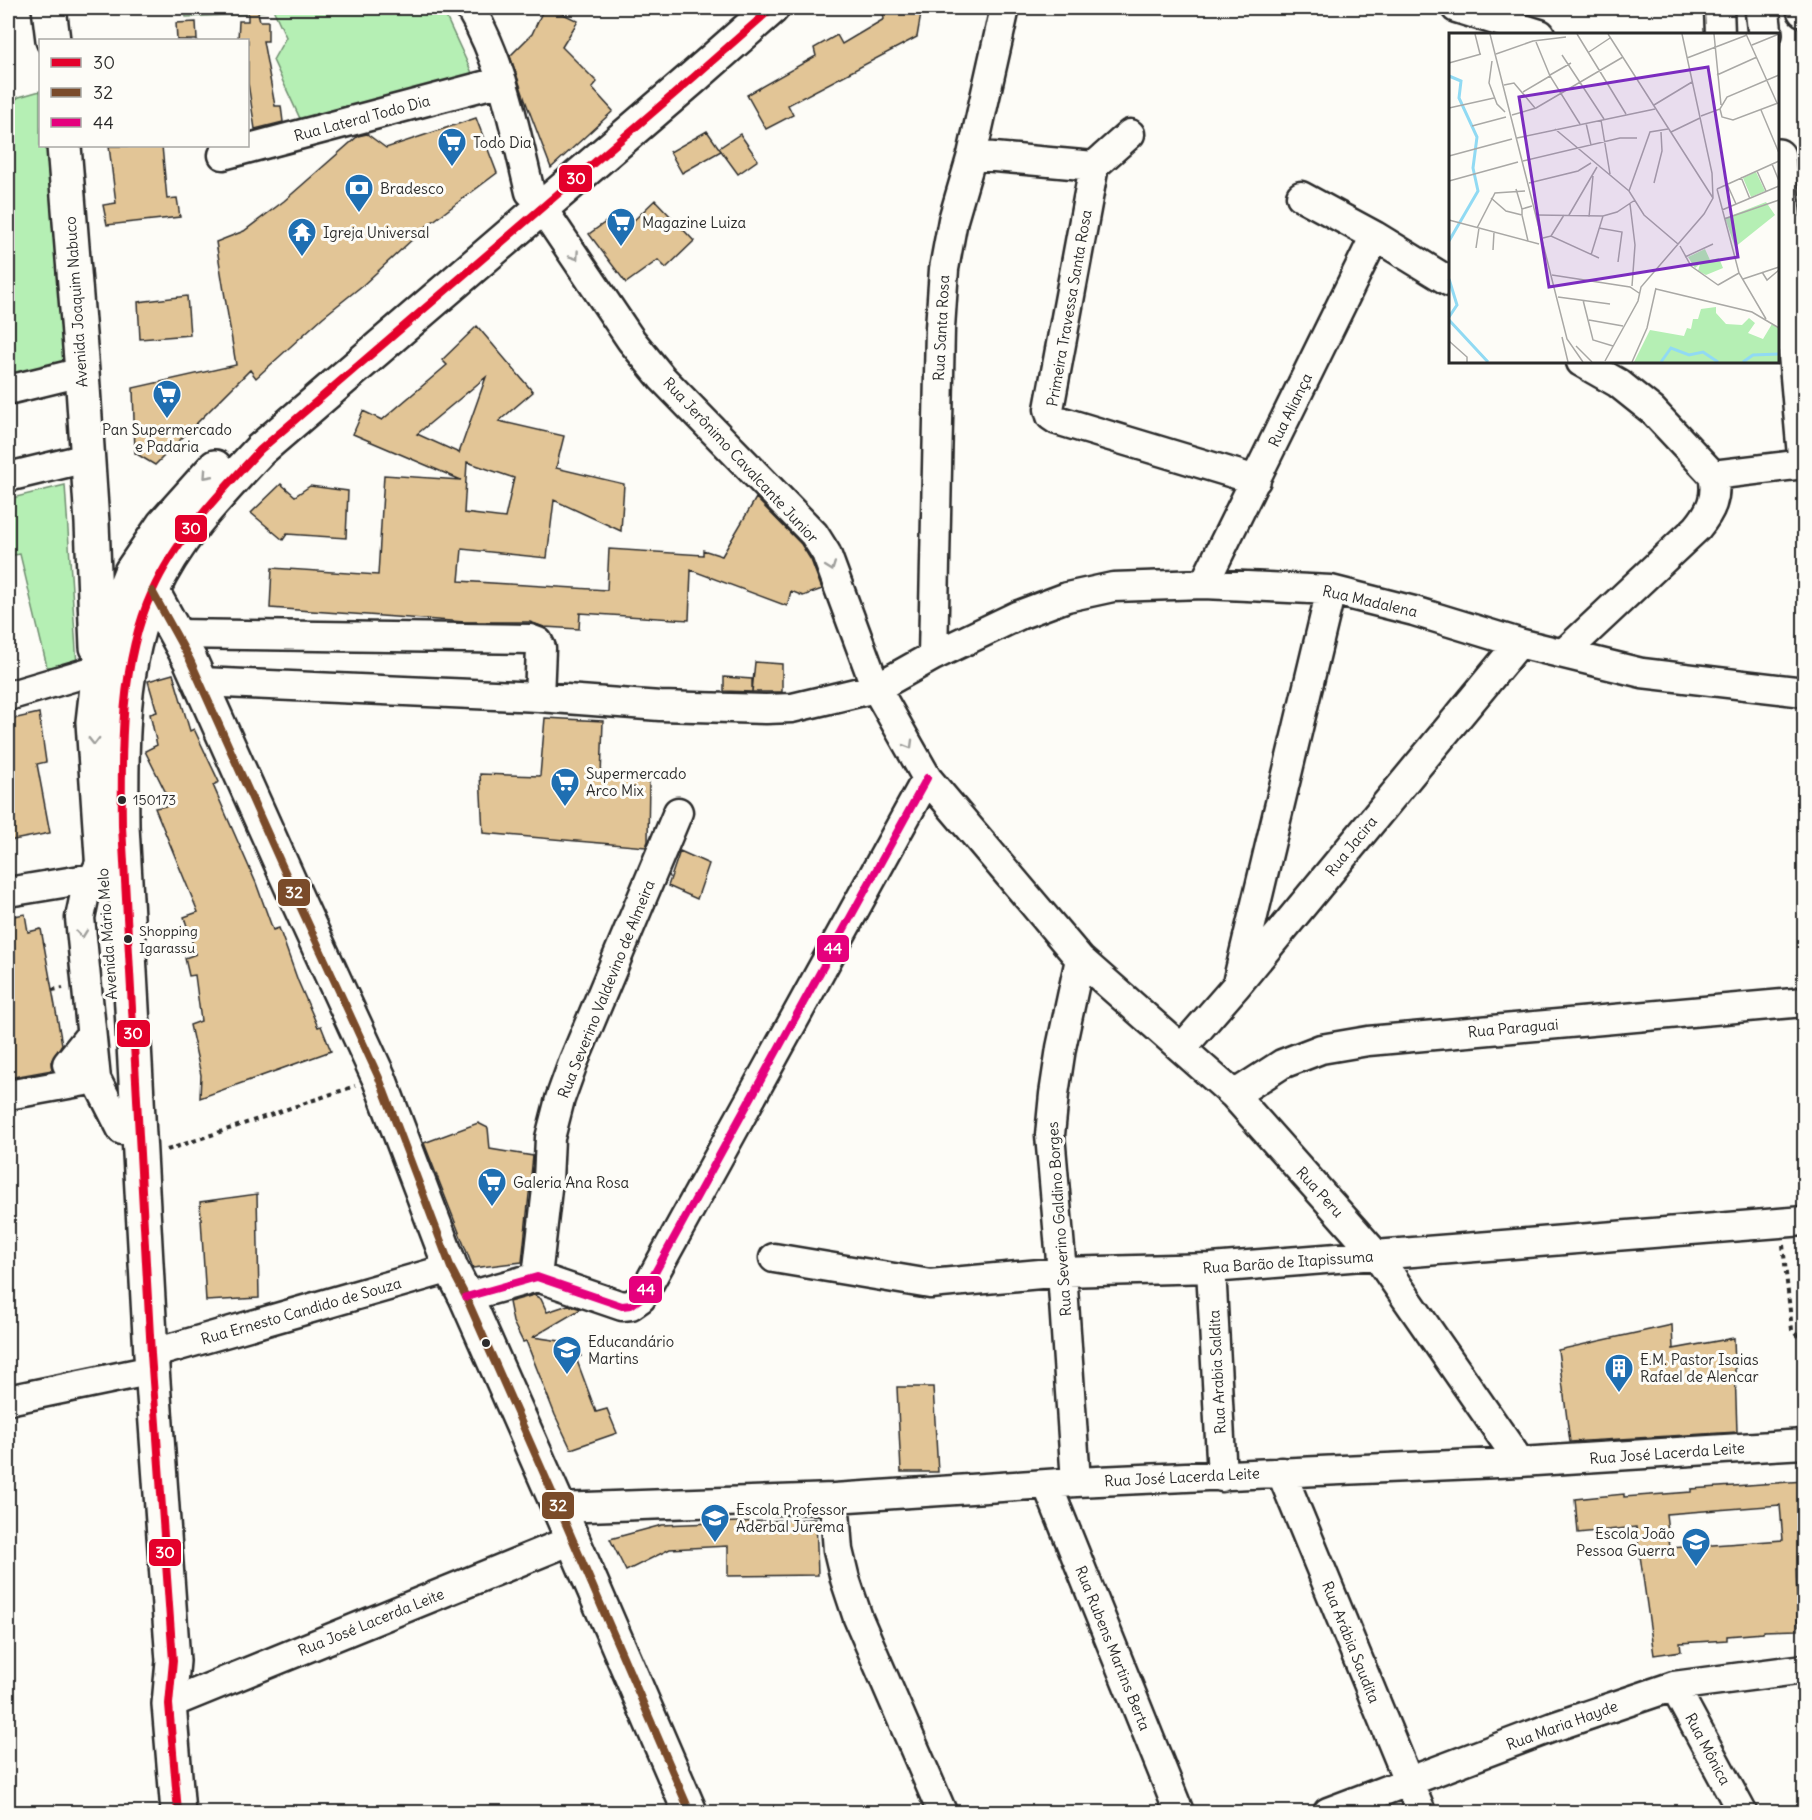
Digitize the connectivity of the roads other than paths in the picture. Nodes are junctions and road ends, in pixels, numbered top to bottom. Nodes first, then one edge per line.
1 (49, 8) edge
2 (470, 8) edge
3 (740, 8) edge
4 (772, 8) edge
5 (1005, 8) edge
6 (1456, 8) edge
7 (1719, 8) edge
8 (1762, 8) edge
9 (1537, 33) edge
10 (1720, 33) edge
11 (1765, 33) edge
12 (53, 39) edge
13 (502, 81) junction
14 (1130, 134) dead end
15 (64, 147) edge
16 (223, 155) dead end
17 (972, 155) junction
18 (1094, 166) junction
19 (1779, 167) edge
20 (1301, 196) dead end
21 (536, 200) junction
22 (1375, 236) junction
23 (1449, 281) edge
24 (1583, 363) edge
25 (82, 372) junction
26 (8, 390) edge
27 (1804, 450) edge
28 (87, 458) junction
29 (1804, 464) edge
30 (1713, 475) junction
31 (8, 477) edge
32 (1256, 480) junction
33 (92, 523) junction
34 (142, 581) junction
35 (1204, 584) junction
36 (1331, 590) junction
37 (175, 634) junction
38 (1519, 643) junction
39 (1564, 653) junction
40 (933, 656) junction
41 (99, 669) junction
42 (201, 682) junction
43 (876, 688) junction
44 (1804, 692) edge
45 (8, 696) edge
46 (539, 697) junction
47 (927, 778) junction
48 (678, 812) dead end
49 (93, 879) junction
50 (8, 892) edge
51 (8, 911) edge
52 (1080, 959) junction
53 (1236, 986) junction
54 (1804, 1002) edge
55 (91, 1034) junction
56 (1182, 1048) junction
57 (96, 1079) junction
58 (8, 1093) edge
59 (1234, 1095) junction
60 (122, 1130) junction
61 (1792, 1222) edge
62 (1377, 1256) junction
63 (774, 1258) dead end
64 (451, 1268) junction
65 (1211, 1268) junction
66 (1062, 1272) junction
67 (537, 1277) junction
68 (466, 1297) junction
69 (144, 1363) junction
70 (8, 1400) edge
71 (1804, 1444) edge
72 (1520, 1462) junction
73 (1281, 1472) junction
74 (1222, 1477) junction
75 (1077, 1482) junction
76 (1047, 1484) junction
77 (834, 1498) junction
78 (559, 1508) junction
79 (572, 1540) junction
80 (1804, 1669) edge
81 (1674, 1686) junction
82 (169, 1704) junction
83 (1408, 1782) junction
84 (178, 1812) edge
85 (690, 1812) edge
86 (942, 1812) edge
87 (1179, 1812) edge
88 (1328, 1812) edge
89 (1421, 1812) edge
90 (1742, 1812) edge

1 - 12 main road
2 - 13 street, Rua Jerônimo Cavalcante Junior
3 - 21 main road
4 - 21 main road
5 - 17 street, Rua Santa Rosa
6 - 9 street
7 - 10 street
8 - 11 main road
13 - 16 street, Rua Lateral Todo Dia
13 - 21 street, Rua Jerônimo Cavalcante Junior
14 - 18 street
15 - 25 main road, Avenida Joaquim Nabuco
17 - 18 street
17 - 40 street, Rua Santa Rosa
18 - 32 street, Primeira Travessa Santa Rosa
19 - 27 main road
20 - 22 street
21 - 34 main road
21 -> 43 street, Rua Jerônimo Cavalcante Junior
22 - 23 street
22 - 32 street, Rua Aliança
24 - 30 street
25 - 26 street
25 - 28 main road, Avenida Joaquim Nabuco
28 - 31 street
28 - 33 main road, Avenida Joaquim Nabuco
29 - 30 street
30 - 39 street
32 - 35 street, Rua Aliança
33 - 34 main road
33 - 41 main road, Avenida Joaquim Nabuco
34 - 37 main road
34 - 41 main road, Avenida Mário Melo
34 - 69 main road, Avenida Mário Melo
35 - 36 street, Rua Madalena
35 - 40 street, Rua Madalena
36 - 38 street, Rua Madalena
36 - 53 street
37 - 42 main road
37 - 46 street
38 - 39 street, Rua Madalena
38 - 53 street, Rua Jacira
39 - 44 street, Rua Madalena
40 - 43 street, Rua Madalena
41 - 45 street
41 -> 49 main road, Avenida Mário Melo
42 - 46 street, Rua Madalena
42 - 64 main road
43 - 46 street, Rua Madalena
43 -> 47 street, Rua Jerônimo Cavalcante Junior
47 - 52 street, Rua Jerônimo Cavalcante Junior
47 - 67 street
48 - 67 street, Rua Severino Valdevino de Almeira
49 - 50 street
49 - 51 street
49 -> 55 street
49 - 60 main road, Avenida Mário Melo
52 - 56 street, Rua Peru
52 - 66 street, Rua Severino Galdino Borges
53 - 56 street, Rua Jacira
54 - 59 street, Rua Paraguai
55 - 57 street
55 - 57 street
56 - 59 street, Rua Peru
57 - 58 street
57 - 60 street
59 - 62 street, Rua Peru
60 - 69 main road, Avenida Mário Melo
61 - 62 street, Rua Barão de Itapissuma
62 - 65 street, Rua Barão de Itapissuma
62 - 72 street, Rua Peru
63 - 66 street, Rua Barão de Itapissuma
64 - 68 main road
64 - 69 street, Rua Ernesto Candido de Souza
65 - 66 street, Rua Barão de Itapissuma
65 - 74 street, Rua Arabia Saldita
66 - 75 street, Rua Severino Galdino Borges
67 - 68 street
68 - 78 main road
69 - 70 street, Rua Ernesto Candido de Souza
69 - 82 main road, Avenida Mário Melo
71 - 72 street, Rua José Lacerda Leite
72 - 73 street, Rua José Lacerda Leite
73 - 74 street, Rua José Lacerda Leite
73 - 83 street, Rua Arábia Saudita
74 - 75 street, Rua José Lacerda Leite
75 - 76 street, Rua José Lacerda Leite
76 - 77 street, Rua José Lacerda Leite
76 - 87 street, Rua Rubens Martins Berta
77 - 78 street, Rua José Lacerda Leite
77 - 86 street
78 - 79 main road
79 - 82 street, Rua José Lacerda Leite
79 - 85 main road
80 - 81 street, Rua Maria Hayde
81 - 83 street, Rua Maria Hayde
81 - 90 street, Rua Mônica
82 - 84 main road, Avenida Mário Melo
83 - 88 street, Rua Maria Hayde
83 - 89 street, Rua Arábia Saudita

